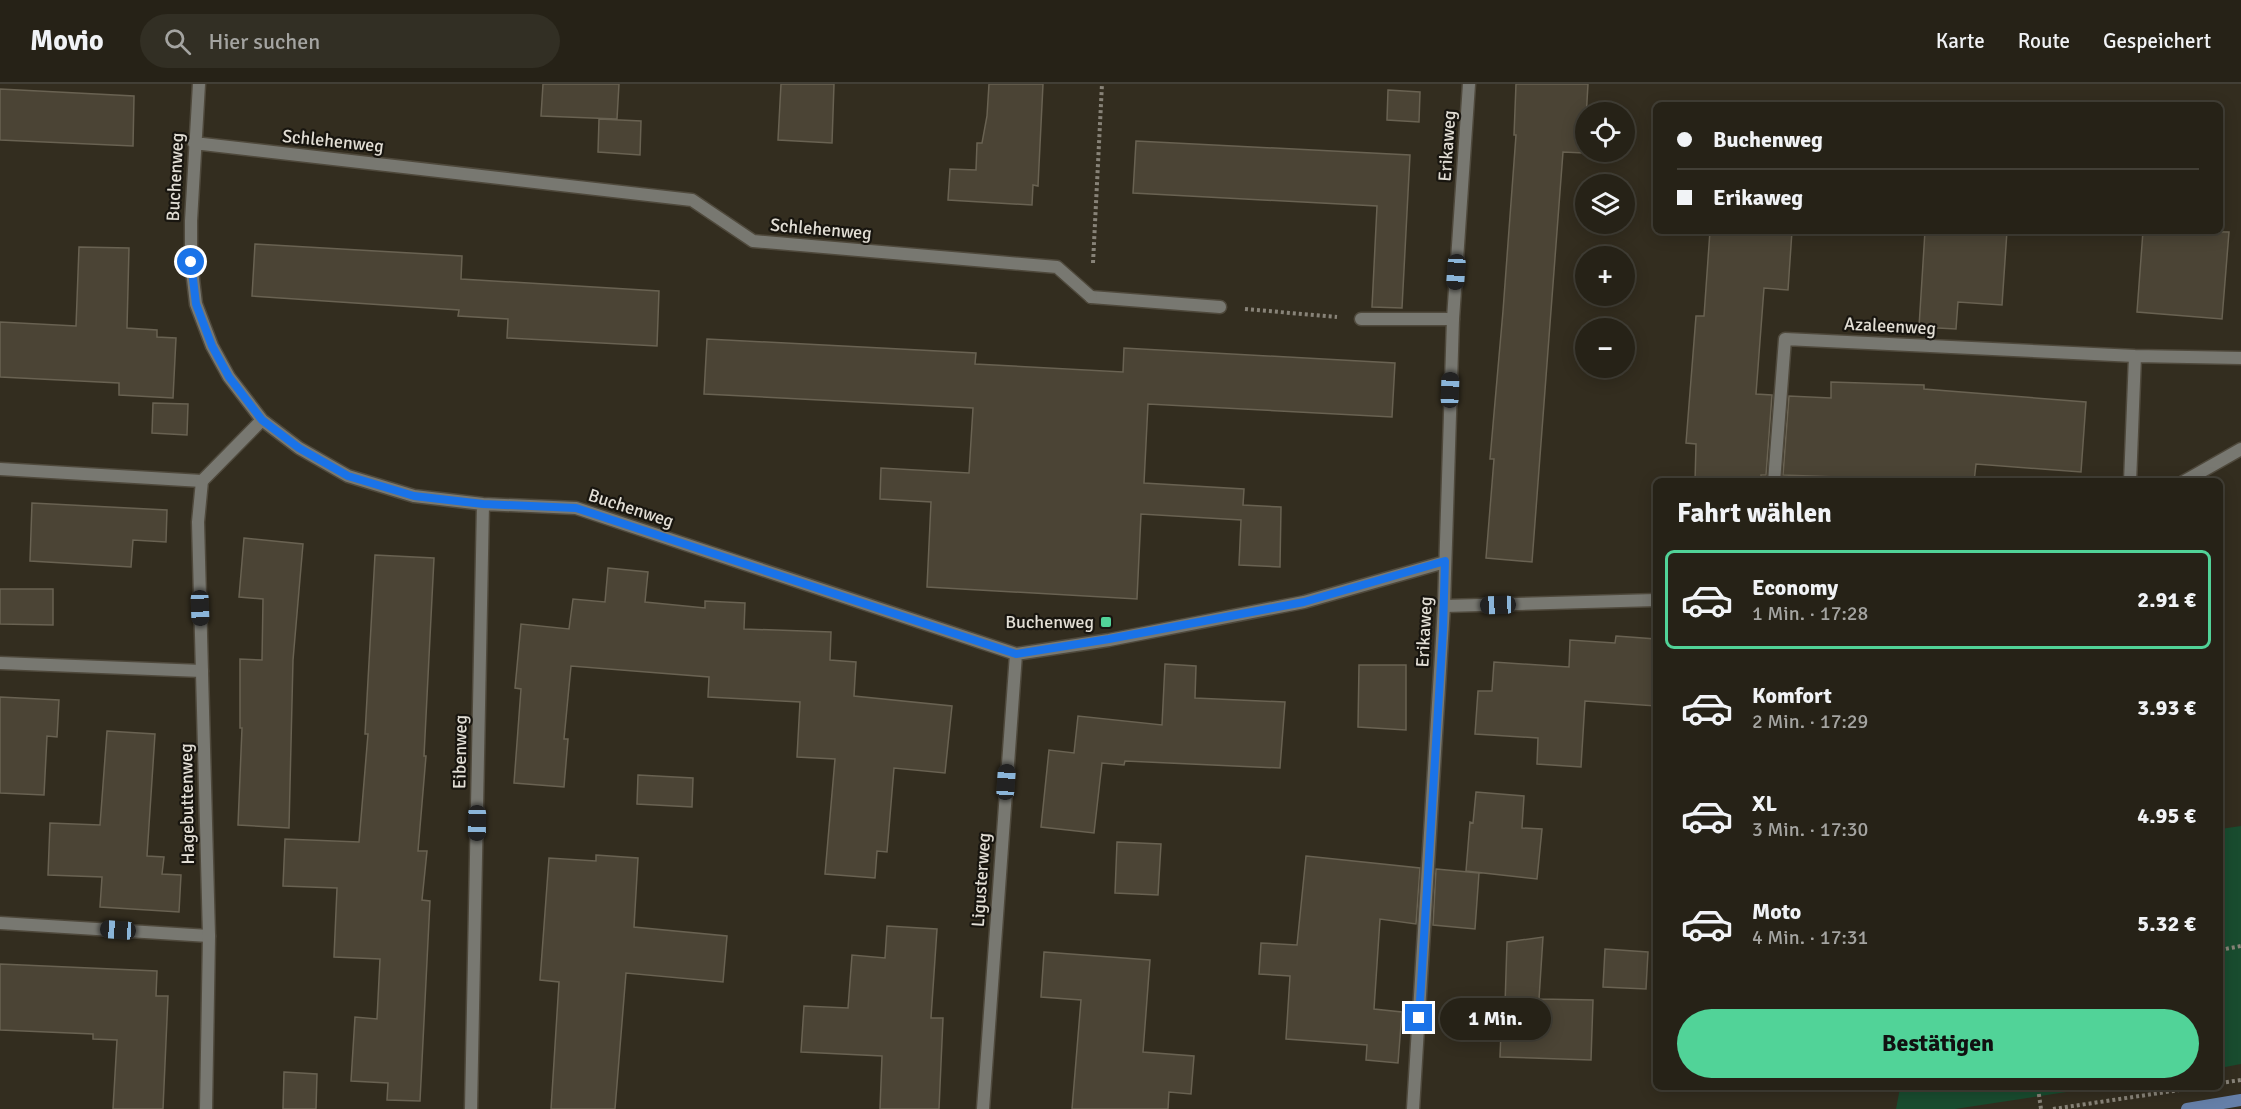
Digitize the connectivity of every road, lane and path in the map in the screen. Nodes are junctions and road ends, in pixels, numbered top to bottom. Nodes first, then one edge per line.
1 (199, 84) edge
2 (1102, 84) edge
3 (1469, 84) edge
4 (194, 143) junction
5 (1091, 297) junction
6 (1220, 307) joint
7 (1361, 318) joint
8 (1453, 318) junction
9 (2135, 356) junction
10 (2241, 358) edge
11 (262, 420) junction
12 (2241, 449) edge
13 (0, 469) edge
14 (1774, 478) edge
15 (2130, 478) edge
16 (2190, 478) edge
17 (202, 481) junction
18 (483, 504) junction
19 (1445, 561) junction
20 (1653, 600) edge
21 (1444, 606) junction
22 (1016, 654) junction
23 (0, 663) edge
24 (202, 672) junction
25 (0, 923) edge
26 (208, 936) junction
27 (2241, 946) edge
28 (2223, 949) edge
29 (2241, 1080) edge
30 (2223, 1083) edge
31 (2038, 1090) edge
32 (2180, 1090) edge
33 (206, 1109) edge
34 (471, 1109) edge
35 (982, 1109) edge
36 (1413, 1109) edge
37 (2041, 1109) edge
38 (2053, 1109) edge

1 - 4 street, Buchenweg
2 - 5 path
3 - 8 street, Erikaweg
4 - 5 street, Schlehenweg
4 - 11 street, Buchenweg
5 - 6 street
6 - 7 path
7 - 8 street
8 - 19 street, Erikaweg
9 - 10 street, Azaleenweg
9 - 14 street, Azaleenweg
9 - 15 street
11 - 17 street
11 - 18 street, Buchenweg
12 - 16 street
13 - 17 street
17 - 24 street, Hagebuttenweg
18 - 22 street, Buchenweg
18 - 34 street, Eibenweg
19 - 21 street, Erikaweg
19 - 22 street, Buchenweg
20 - 21 street
21 - 36 street, Erikaweg
22 - 35 street, Ligusterweg
23 - 24 street
24 - 26 street, Hagebuttenweg
25 - 26 street
26 - 33 street, Hagebuttenweg
27 - 28 path
29 - 30 path
31 - 37 path
32 - 38 path

